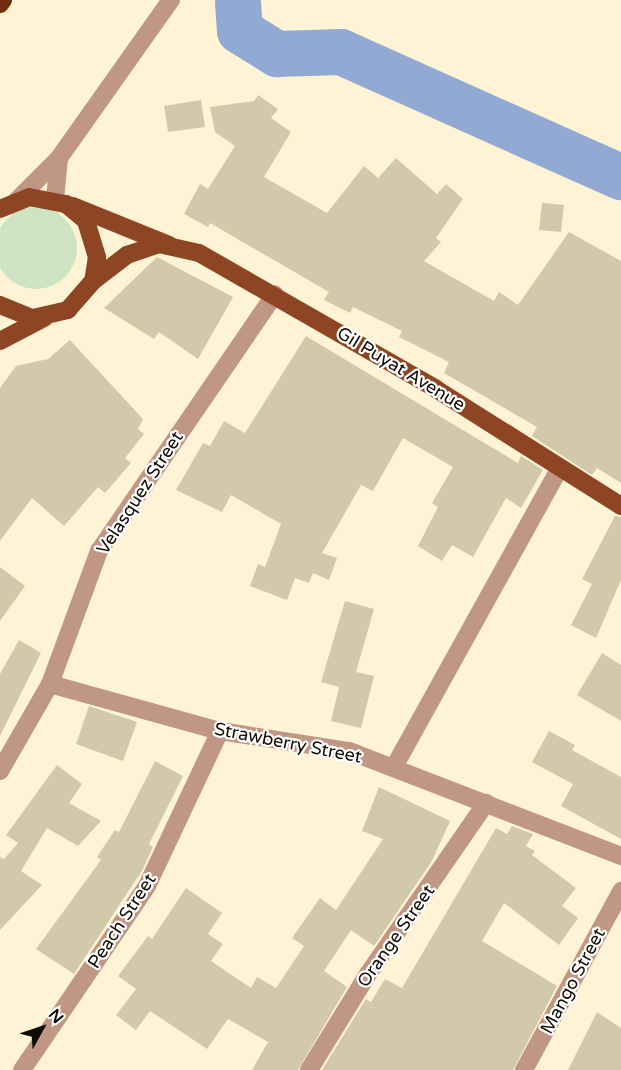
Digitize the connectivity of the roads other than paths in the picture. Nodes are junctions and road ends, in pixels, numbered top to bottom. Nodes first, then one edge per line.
1 (3, 0) edge
2 (171, 0) edge
3 (0, 4) edge
4 (58, 158) junction
5 (17, 200) junction
6 (61, 202) junction
7 (0, 209) edge
8 (174, 247) junction
9 (93, 281) junction
10 (275, 294) junction
11 (0, 305) edge
12 (44, 318) junction
13 (0, 341) edge
14 (560, 468) junction
15 (621, 506) edge
16 (50, 684) junction
17 (220, 731) junction
18 (394, 767) junction
19 (0, 771) edge
20 (486, 803) junction
21 (621, 856) edge
22 (621, 891) edge
23 (22, 1070) edge
24 (309, 1070) edge
25 (524, 1070) edge

1 - 3 highway
2 - 4 street
4 - 5 street
4 - 6 street
5 - 6 main road
5 - 7 main road
6 - 8 main road, Gil Puyat Avenue
6 - 9 main road
8 - 9 main road, Gil Puyat Avenue
8 - 10 main road, Gil Puyat Avenue
9 - 12 main road, Gil Puyat Avenue
10 - 14 main road, Gil Puyat Avenue
10 - 16 street, Velasquez Street
11 - 12 main road
12 - 13 main road
14 - 15 main road, Gil Puyat Avenue
14 - 18 street
16 - 17 street, Strawberry Street
16 - 19 street, Velasquez Street
17 - 18 street, Strawberry Street
17 - 23 street, Peach Street
18 - 20 street, Strawberry Street
20 - 21 street, Strawberry Street
20 - 24 street, Orange Street
22 - 25 street, Mango Street

